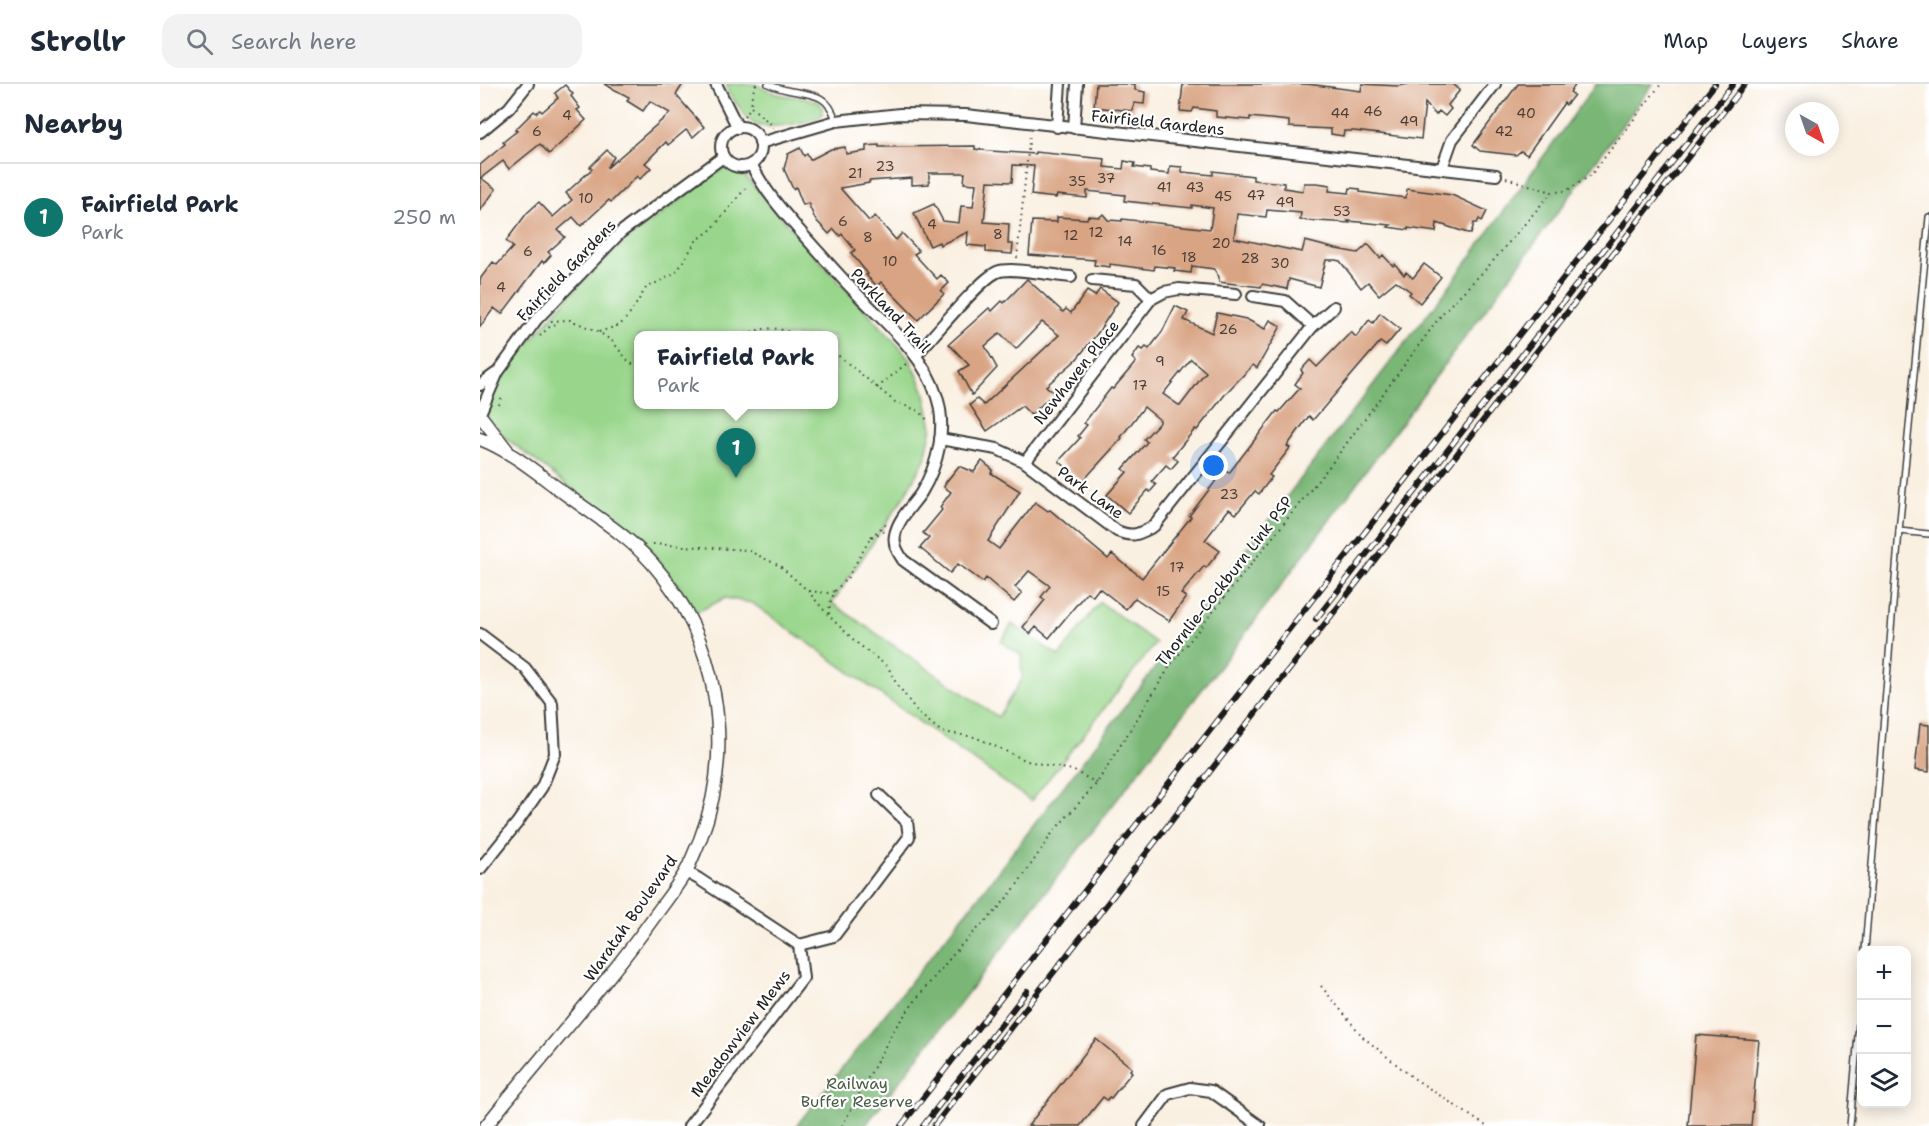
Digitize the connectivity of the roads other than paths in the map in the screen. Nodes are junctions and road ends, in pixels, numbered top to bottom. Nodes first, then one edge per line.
1 (528, 84) edge
2 (716, 84) edge
3 (768, 84) edge
4 (1060, 84) edge
5 (1077, 84) edge
6 (1495, 84) edge
7 (836, 121) junction
8 (1057, 127) junction
9 (738, 128) junction
10 (1074, 128) junction
11 (480, 132) edge
12 (760, 143) junction
13 (723, 157) junction
14 (751, 164) junction
15 (1442, 168) junction
16 (1496, 175) road end
17 (1929, 217) edge
18 (1928, 233) edge
19 (1071, 277) dead end
20 (1092, 280) dead end
21 (1236, 294) dead end
22 (1253, 296) dead end
23 (1151, 299) junction
24 (1335, 308) dead end
25 (1313, 326) junction
26 (916, 355) junction
27 (498, 372) junction
28 (480, 385) edge
29 (481, 417) edge
30 (480, 439) edge
31 (940, 439) junction
32 (512, 455) junction
33 (1025, 462) junction
34 (1899, 531) junction
35 (1929, 534) edge
36 (991, 624) dead end
37 (480, 634) edge
38 (879, 795) dead end
39 (480, 869) edge
40 (686, 872) junction
41 (799, 945) junction
42 (1865, 946) edge
43 (1861, 1000) edge
44 (486, 1126) edge
45 (689, 1126) edge
46 (1144, 1126) edge
47 (1260, 1126) edge
48 (1850, 1126) edge

1 - 11 street
2 - 9 street
3 - 7 lane
4 - 8 street
5 - 10 street
6 - 15 street
7 - 8 street, Fairfield Gardens
7 - 12 street, Fairfield Gardens
8 - 10 street, Fairfield Gardens
9 - 12 street
9 - 13 street
10 - 15 street, Fairfield Gardens
12 - 14 street
13 - 14 street
13 - 27 street, Fairfield Gardens
14 - 26 street, Parkland Trail
15 - 16 street, Fairfield Gardens
17 - 18 lane
18 - 34 lane
19 - 26 street
20 - 23 street
21 - 23 street
22 - 25 street
23 - 33 street, Newhaven Place
24 - 25 street, Park Lane
25 - 33 street, Park Lane
26 - 31 street, Parkland Trail
27 - 28 street, Fairfield Gardens
27 - 29 street, Fairfield Gardens
29 - 32 street, Waratah Boulevard
30 - 32 street, Waratah Boulevard
31 - 33 street, Park Lane
31 - 36 street, Parkland Trail
32 - 40 street, Waratah Boulevard
34 - 35 lane
34 - 42 lane
37 - 39 street
38 - 41 street
40 - 41 street
40 - 44 street, Waratah Boulevard
41 - 45 street, Meadowview Mews
43 - 48 lane
46 - 47 street

